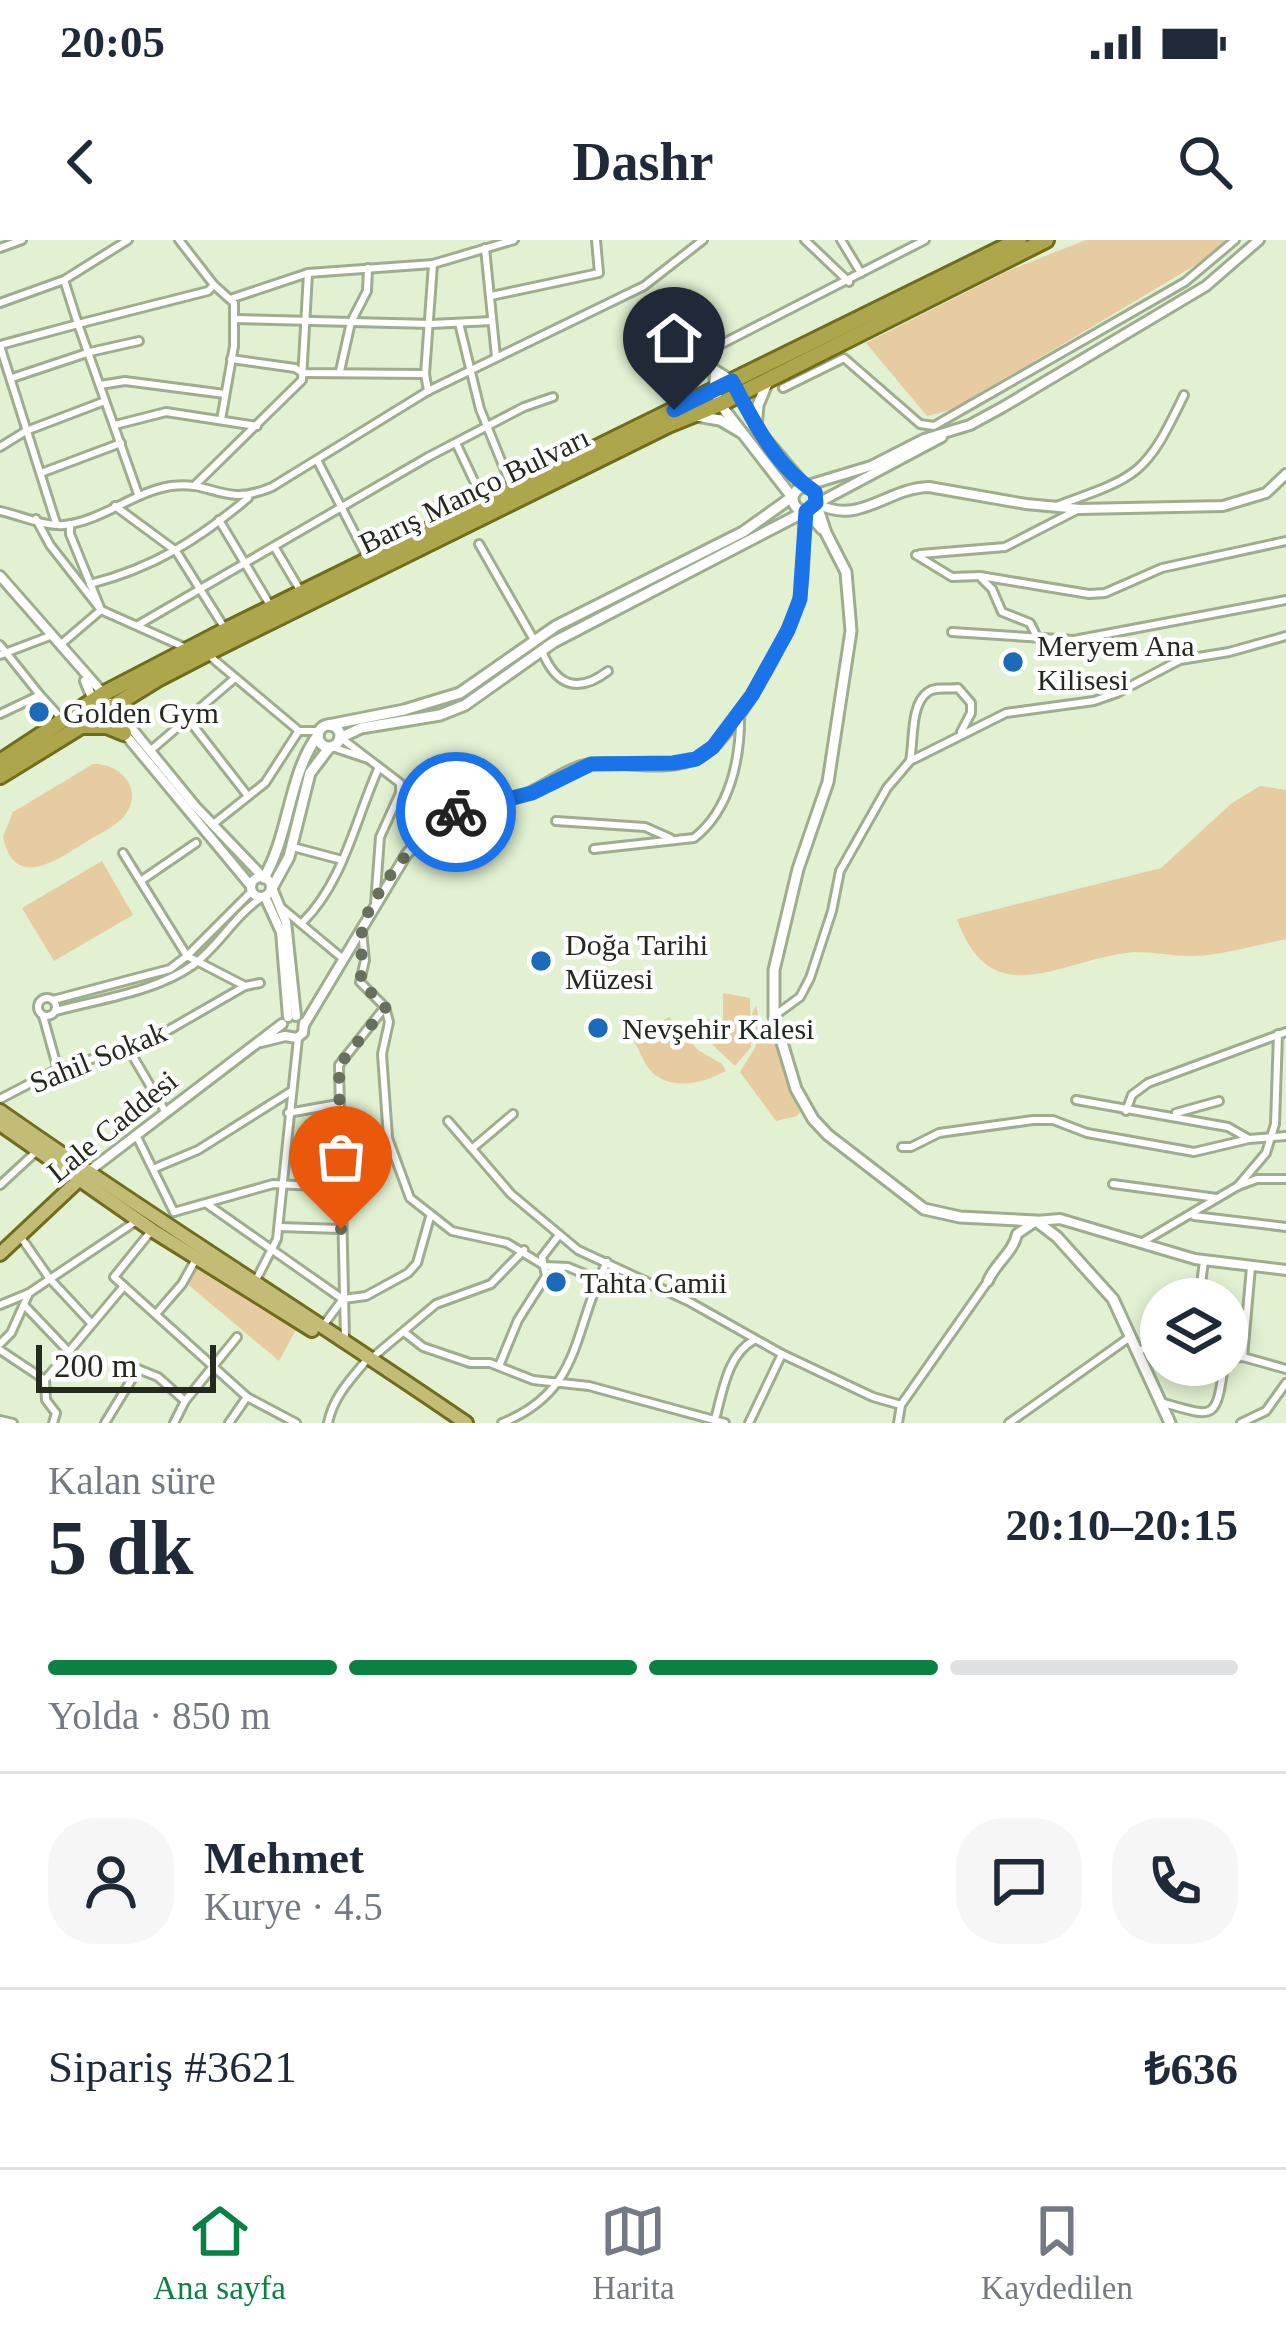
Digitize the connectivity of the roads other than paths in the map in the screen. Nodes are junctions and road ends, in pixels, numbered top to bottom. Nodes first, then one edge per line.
1 (22, 240) edge
2 (179, 240) edge
3 (514, 240) edge
4 (596, 240) edge
5 (703, 240) edge
6 (805, 240) edge
7 (841, 240) edge
8 (925, 240) edge
9 (1019, 240) edge
10 (1046, 240) edge
11 (1235, 240) edge
12 (1259, 240) edge
13 (124, 241) edge
14 (0, 248) edge
15 (485, 248) junction
16 (433, 264) junction
17 (368, 268) junction
18 (308, 273) junction
19 (862, 274) junction
20 (64, 280) junction
21 (849, 281) junction
22 (214, 285) junction
23 (490, 296) junction
24 (230, 299) junction
25 (0, 303) edge
26 (234, 319) junction
27 (305, 321) junction
28 (492, 321) junction
29 (351, 322) junction
30 (459, 323) junction
31 (77, 324) junction
32 (431, 324) junction
33 (139, 341) dead end
34 (0, 345) edge
35 (90, 352) junction
36 (496, 357) junction
37 (231, 359) junction
38 (472, 369) junction
39 (340, 371) junction
40 (716, 371) junction
41 (302, 373) junction
42 (425, 374) junction
43 (770, 376) junction
44 (12, 378) junction
45 (100, 385) junction
46 (735, 388) junction
47 (783, 388) dead end
48 (428, 391) junction
49 (225, 394) junction
50 (1184, 395) dead end
51 (553, 397) dead end
52 (717, 397) junction
53 (105, 400) junction
54 (692, 416) junction
55 (220, 421) junction
56 (946, 421) junction
57 (116, 425) junction
58 (257, 426) junction
59 (756, 427) junction
60 (488, 428) junction
61 (26, 431) junction
62 (951, 431) junction
63 (745, 434) junction
64 (122, 443) junction
65 (457, 443) junction
66 (0, 447) edge
67 (317, 460) junction
68 (41, 472) junction
69 (1286, 473) edge
70 (194, 486) junction
71 (805, 486) junction
72 (513, 489) junction
73 (139, 495) junction
74 (248, 497) junction
75 (792, 497) junction
76 (484, 503) junction
77 (816, 503) junction
78 (115, 506) junction
79 (1054, 507) junction
80 (1080, 508) junction
81 (0, 511) edge
82 (340, 511) junction
83 (806, 511) junction
84 (36, 519) junction
85 (219, 520) junction
86 (70, 524) junction
87 (58, 526) junction
88 (826, 533) junction
89 (1286, 541) edge
90 (479, 544) dead end
91 (275, 548) junction
92 (176, 551) junction
93 (369, 560) junction
94 (246, 566) junction
95 (0, 576) edge
96 (980, 576) junction
97 (90, 584) junction
98 (200, 591) junction
99 (302, 593) junction
100 (1286, 600) edge
101 (272, 608) junction
102 (101, 610) junction
103 (138, 625) junction
104 (226, 630) junction
105 (952, 632) dead end
106 (50, 636) junction
107 (1286, 636) edge
108 (1036, 637) junction
109 (60, 645) junction
110 (538, 645) junction
111 (2, 650) edge
112 (190, 650) junction
113 (206, 653) junction
114 (608, 670) dead end
115 (235, 678) junction
116 (40, 695) junction
117 (103, 703) junction
118 (740, 713) junction
119 (0, 714) edge
120 (188, 718) junction
121 (62, 720) junction
122 (78, 726) junction
123 (322, 730) junction
124 (299, 731) junction
125 (124, 733) junction
126 (955, 737) junction
127 (334, 744) junction
128 (150, 752) junction
129 (910, 761) junction
130 (0, 762) edge
131 (379, 767) junction
132 (0, 776) edge
133 (248, 796) junction
134 (556, 821) dead end
135 (212, 825) junction
136 (673, 839) junction
137 (196, 843) dead end
138 (292, 847) junction
139 (594, 849) dead end
140 (123, 853) dead end
141 (342, 860) junction
142 (142, 880) junction
143 (265, 888) junction
144 (252, 889) junction
145 (375, 904) junction
146 (282, 908) junction
147 (304, 922) junction
148 (362, 929) junction
149 (187, 956) junction
150 (342, 958) junction
151 (196, 963) junction
152 (260, 983) dead end
153 (245, 986) junction
154 (318, 999) junction
155 (53, 1000) junction
156 (386, 1007) junction
157 (56, 1011) junction
158 (43, 1016) junction
159 (774, 1016) junction
160 (289, 1019) junction
161 (304, 1025) junction
162 (1282, 1033) edge
163 (285, 1036) junction
164 (298, 1038) junction
165 (259, 1042) junction
166 (128, 1048) junction
167 (58, 1070) junction
168 (290, 1092) junction
169 (0, 1099) edge
170 (1076, 1100) dead end
171 (1220, 1101) dead end
172 (338, 1104) junction
173 (0, 1111) edge
174 (166, 1112) junction
175 (1126, 1112) junction
176 (288, 1113) junction
177 (513, 1114) dead end
178 (1173, 1114) junction
179 (448, 1120) dead end
180 (0, 1124) edge
181 (136, 1135) junction
182 (1286, 1136) edge
183 (1249, 1138) junction
184 (1270, 1139) junction
185 (474, 1147) junction
186 (902, 1147) dead end
187 (38, 1150) junction
188 (155, 1168) junction
189 (83, 1176) junction
190 (1286, 1179) edge
191 (1113, 1184) dead end
192 (0, 1185) edge
193 (340, 1186) junction
194 (1238, 1186) junction
195 (284, 1187) junction
196 (1220, 1198) junction
197 (207, 1204) junction
198 (174, 1212) junction
199 (1191, 1216) junction
200 (430, 1217) junction
201 (138, 1220) junction
202 (1036, 1221) junction
203 (279, 1227) junction
204 (1286, 1227) edge
205 (159, 1228) junction
206 (341, 1229) junction
207 (559, 1235) junction
208 (7, 1243) edge
209 (1141, 1243) junction
210 (524, 1250) junction
211 (272, 1252) junction
212 (196, 1258) junction
213 (1204, 1261) junction
214 (607, 1262) junction
215 (545, 1267) junction
216 (1251, 1267) junction
217 (1286, 1270) edge
218 (1201, 1278) edge
219 (50, 1279) junction
220 (597, 1281) junction
221 (988, 1281) joint
222 (655, 1285) junction
223 (124, 1286) junction
224 (252, 1287) junction
225 (29, 1293) junction
226 (343, 1298) junction
227 (1248, 1301) edge
228 (0, 1305) edge
229 (26, 1307) junction
230 (157, 1314) junction
231 (91, 1324) junction
232 (322, 1327) junction
233 (404, 1332) junction
234 (237, 1337) dead end
235 (1130, 1337) junction
236 (345, 1340) junction
237 (754, 1340) junction
238 (0, 1347) edge
239 (67, 1350) junction
240 (1140, 1351) edge
241 (1137, 1352) junction
242 (782, 1354) junction
243 (1248, 1358) edge
244 (369, 1360) junction
245 (213, 1366) junction
246 (499, 1366) junction
247 (1286, 1369) edge
248 (45, 1380) junction
249 (1286, 1383) edge
250 (558, 1384) junction
251 (1221, 1386) edge
252 (247, 1396) junction
253 (185, 1401) junction
254 (1160, 1402) junction
255 (901, 1405) junction
256 (1266, 1411) junction
257 (715, 1419) junction
258 (1206, 1419) edge
259 (0, 1420) edge
260 (13, 1423) edge
261 (53, 1423) edge
262 (105, 1423) edge
263 (175, 1423) edge
264 (229, 1423) edge
265 (296, 1423) edge
266 (328, 1423) edge
267 (453, 1423) edge
268 (466, 1423) edge
269 (502, 1423) edge
270 (725, 1423) edge
271 (749, 1423) edge
272 (898, 1423) edge
273 (1009, 1423) edge
274 (1169, 1423) edge
275 (1241, 1423) edge
276 (1270, 1423) edge

1 - 14 street
2 - 22 street
3 - 15 street
4 - 23 street
5 - 36 street
6 - 21 street
7 - 19 street
8 - 19 street
9 - 46 highway, Barış Manço Bulvarı
10 - 43 highway, Barış Manço Bulvarı
11 - 56 street
12 - 62 street
13 - 20 street
15 - 16 street
15 - 23 street
16 - 17 street
16 - 32 street
17 - 18 street
17 - 29 street
18 - 24 street
18 - 27 street
19 - 21 street
20 - 25 street
20 - 31 street
21 - 40 street
22 - 24 street
22 - 31 street
23 - 28 street
24 - 26 street
26 - 27 street
26 - 37 street
27 - 29 street
27 - 41 street
28 - 30 street
28 - 36 street
29 - 32 street
29 - 39 street
30 - 32 street
30 - 38 street
31 - 34 street
31 - 35 street
32 - 42 street
33 - 35 street
34 - 44 street
35 - 44 street
35 - 45 street
36 - 38 street
37 - 41 street
37 - 49 street
38 - 48 street
38 - 60 street
39 - 41 street
39 - 42 street
40 - 46 main road
40 - 52 main road
41 - 58 street
42 - 48 street
43 - 46 highway, Barış Manço Bulvarı
43 - 59 main road
44 - 61 street
45 - 49 street
45 - 53 street
46 - 52 highway, Barış Manço Bulvarı
46 - 59 main road
47 - 56 street
48 - 67 street
49 - 55 street
50 - 79 street
51 - 60 street
52 - 54 highway, Barış Manço Bulvarı
52 - 63 main road
52 - 72 highway, Barış Manço Bulvarı
53 - 57 street
53 - 61 street
54 - 63 main road
54 - 113 highway, Barış Manço Bulvarı
55 - 57 street
55 - 58 street
56 - 62 street
57 - 64 street
58 - 70 street
59 - 71 main road
60 - 65 street
60 - 72 street
61 - 66 street
61 - 68 street
62 - 71 street
62 - 77 street
63 - 75 main road
64 - 68 street
64 - 73 street
65 - 76 street
65 - 82 street
67 - 74 street
67 - 82 street
68 - 87 street
69 - 80 street
70 - 73 street
70 - 74 street
71 - 75 main road
71 - 77 main road
72 - 76 highway, Barış Manço Bulvarı
73 - 78 street
74 - 85 street
75 - 83 main road
75 - 110 main road
76 - 93 highway, Barış Manço Bulvarı
77 - 79 street
77 - 83 main road
77 - 88 main road
78 - 86 street
78 - 92 street
79 - 80 street
80 - 96 street
81 - 84 street
82 - 91 street
82 - 93 street
83 - 88 main road
83 - 110 main road
83 - 118 street
84 - 87 street
84 - 102 street
85 - 92 street
85 - 94 street
86 - 87 street
86 - 97 street
88 - 159 main road
89 - 96 street
90 - 110 street
91 - 94 street
91 - 99 street
92 - 97 street
92 - 98 street
93 - 99 highway, Barış Manço Bulvarı
94 - 98 street
94 - 101 street
95 - 106 street
96 - 108 street
97 - 102 street
98 - 103 street
98 - 104 street
99 - 101 highway, Barış Manço Bulvarı
100 - 108 street
101 - 104 highway, Barış Manço Bulvarı
102 - 103 street
102 - 109 street
103 - 112 street
104 - 112 highway, Barış Manço Bulvarı
105 - 108 street
106 - 109 street
106 - 111 street
107 - 126 street
109 - 117 street
110 - 114 street
110 - 123 main road
110 - 127 main road
111 - 116 street
112 - 117 highway, Barış Manço Bulvarı
113 - 115 street
113 - 117 highway, Barış Manço Bulvarı
115 - 120 street
115 - 124 street
116 - 119 street
116 - 121 street
117 - 121 highway, Barış Manço Bulvarı
117 - 122 highway, Barış Manço Bulvarı
117 - 125 street
117 - 128 street
118 - 136 street
118 - 145 street
120 - 128 street
120 - 133 street
121 - 130 highway, Barış Manço Bulvarı
122 - 125 highway
122 - 132 highway, Barış Manço Bulvarı
123 - 124 street
123 - 127 main road
123 - 127 main road
123 - 143 main road
124 - 133 street
125 - 144 street
126 - 129 street
126 - 129 street
127 - 131 street
127 - 138 main road
128 - 135 street
129 - 159 street
131 - 141 street
131 - 145 street
133 - 135 street
134 - 136 street
135 - 143 street
136 - 139 street
137 - 142 street
138 - 141 street
138 - 143 main road
140 - 142 street
141 - 147 street
142 - 149 street
143 - 144 street
143 - 144 street
143 - 146 street
143 - 151 street
143 - 160 street
144 - 149 street
145 - 148 street
146 - 147 street
146 - 160 street
147 - 150 street
148 - 150 street
148 - 156 street
149 - 151 street
149 - 155 street
150 - 154 street
151 - 153 street
151 - 157 street
152 - 153 street, Sahil Sokak
153 - 166 street, Sahil Sokak
154 - 160 street, Lale Caddesi
154 - 161 street
155 - 157 street
155 - 158 street
156 - 172 street
156 - 200 street
157 - 158 street
158 - 167 street
159 - 202 main road
160 - 161 street
160 - 163 street
160 - 165 street, Lale Caddesi
161 - 164 street
162 - 175 street
162 - 184 street
163 - 164 street
163 - 165 street
164 - 168 street
165 - 174 street, Lale Caddesi
166 - 167 street, Sahil Sokak
166 - 174 street
167 - 169 street, Sahil Sokak
168 - 176 street
168 - 188 street
170 - 175 street
171 - 178 street
172 - 176 street
172 - 193 street
173 - 189 main road
174 - 181 street, Lale Caddesi
175 - 178 street
176 - 195 street
177 - 185 street
178 - 183 street
179 - 185 street
180 - 187 main road
181 - 188 street
181 - 189 street, Lale Caddesi
182 - 184 street
183 - 184 street
183 - 186 street
184 - 194 street
185 - 207 street
187 - 189 main road
187 - 192 street
188 - 198 street
189 - 201 main road
189 - 205 main road
189 - 208 main road, Lale Caddesi
190 - 194 street
191 - 196 street
193 - 195 street
193 - 206 street
194 - 196 street
195 - 197 street
195 - 203 street
196 - 199 street
197 - 198 street
197 - 211 street
198 - 205 street
199 - 204 street
199 - 209 street
200 - 210 street
200 - 226 street
201 - 205 main road
201 - 219 street
202 - 209 street
202 - 221 street
202 - 235 main road
203 - 206 street
203 - 211 street
205 - 212 main road
205 - 223 street
205 - 224 main road
206 - 226 street
207 - 214 street
207 - 215 street
208 - 219 street
209 - 213 street
210 - 215 street
210 - 233 street
211 - 224 street
211 - 226 street
212 - 224 main road
212 - 230 street
213 - 216 street
213 - 218 street
214 - 220 street
214 - 222 street
215 - 220 street
215 - 246 street
216 - 217 street
216 - 227 street
219 - 225 street
219 - 231 street
220 - 222 street
220 - 250 street
221 - 255 street
222 - 237 street
223 - 230 street
223 - 231 street
224 - 232 main road
224 - 244 main road
225 - 228 street
225 - 229 street
226 - 232 street
226 - 236 street
229 - 238 street
229 - 239 street
230 - 245 street
231 - 239 street
232 - 236 main road
233 - 244 street
233 - 246 street
234 - 245 street
235 - 241 main road
235 - 273 street
236 - 244 main road
237 - 242 street
237 - 257 street
238 - 248 street
239 - 248 street
240 - 241 street
241 - 254 main road
242 - 255 street
242 - 271 street
243 - 247 street
244 - 266 street
244 - 267 main road
244 - 268 main road
245 - 252 street
245 - 253 street
246 - 250 street
248 - 261 street
249 - 256 street
250 - 257 street
250 - 269 street
251 - 258 street
252 - 264 street
252 - 265 street
253 - 262 street
253 - 263 street
254 - 258 street
254 - 274 main road
255 - 272 street
256 - 275 street
256 - 276 street
257 - 270 street
259 - 260 street

